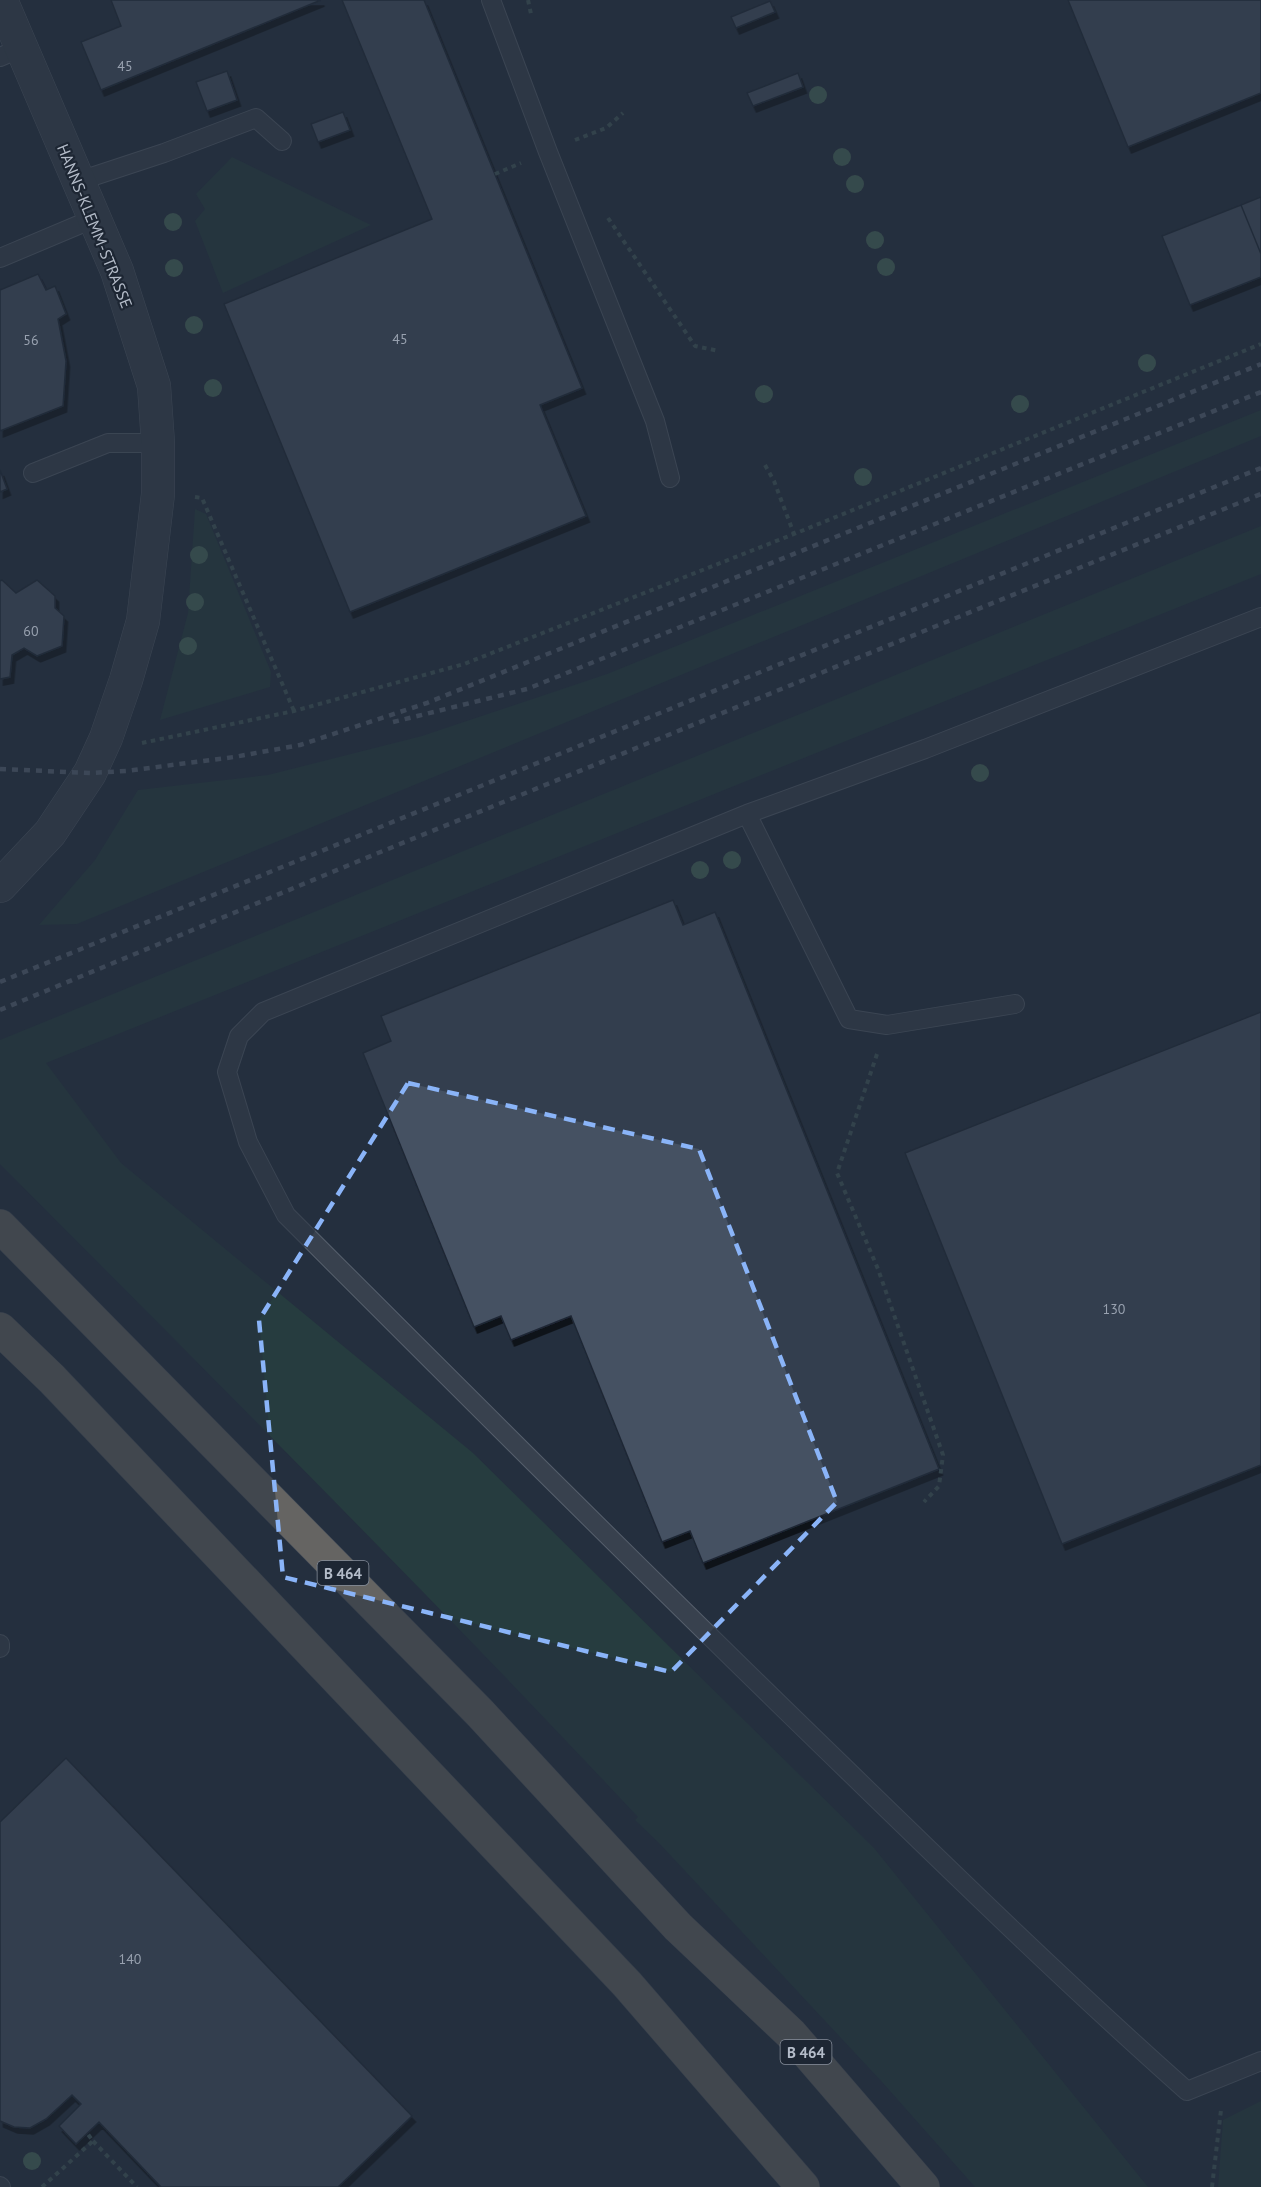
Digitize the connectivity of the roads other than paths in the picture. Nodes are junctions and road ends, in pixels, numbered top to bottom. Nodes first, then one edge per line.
1 (1, 0) edge
2 (491, 0) edge
3 (10, 53) edge
4 (282, 141) dead end
5 (79, 181) junction
6 (95, 218) junction
7 (0, 258) edge
8 (158, 443) junction
9 (33, 473) dead end
10 (670, 478) dead end
11 (1261, 617) edge
12 (747, 814) junction
13 (0, 886) edge
14 (1015, 1004) dead end
15 (0, 1226) edge
16 (0, 1329) edge
17 (0, 1644) edge
18 (0, 1648) edge
19 (1261, 2061) edge
20 (803, 2187) edge
21 (923, 2187) edge

1 - 3 street, HANNS-KLEMM-STRASSE
2 - 10 lane
3 - 5 street, HANNS-KLEMM-STRASSE
4 - 5 lane
5 - 6 street, HANNS-KLEMM-STRASSE
6 - 7 lane
6 - 8 street, HANNS-KLEMM-STRASSE
8 - 9 lane
8 - 13 street, HANNS-KLEMM-STRASSE
11 - 12 lane
12 - 14 lane
12 - 19 lane
15 - 21 highway, B 464
16 - 20 highway
17 - 18 lane

